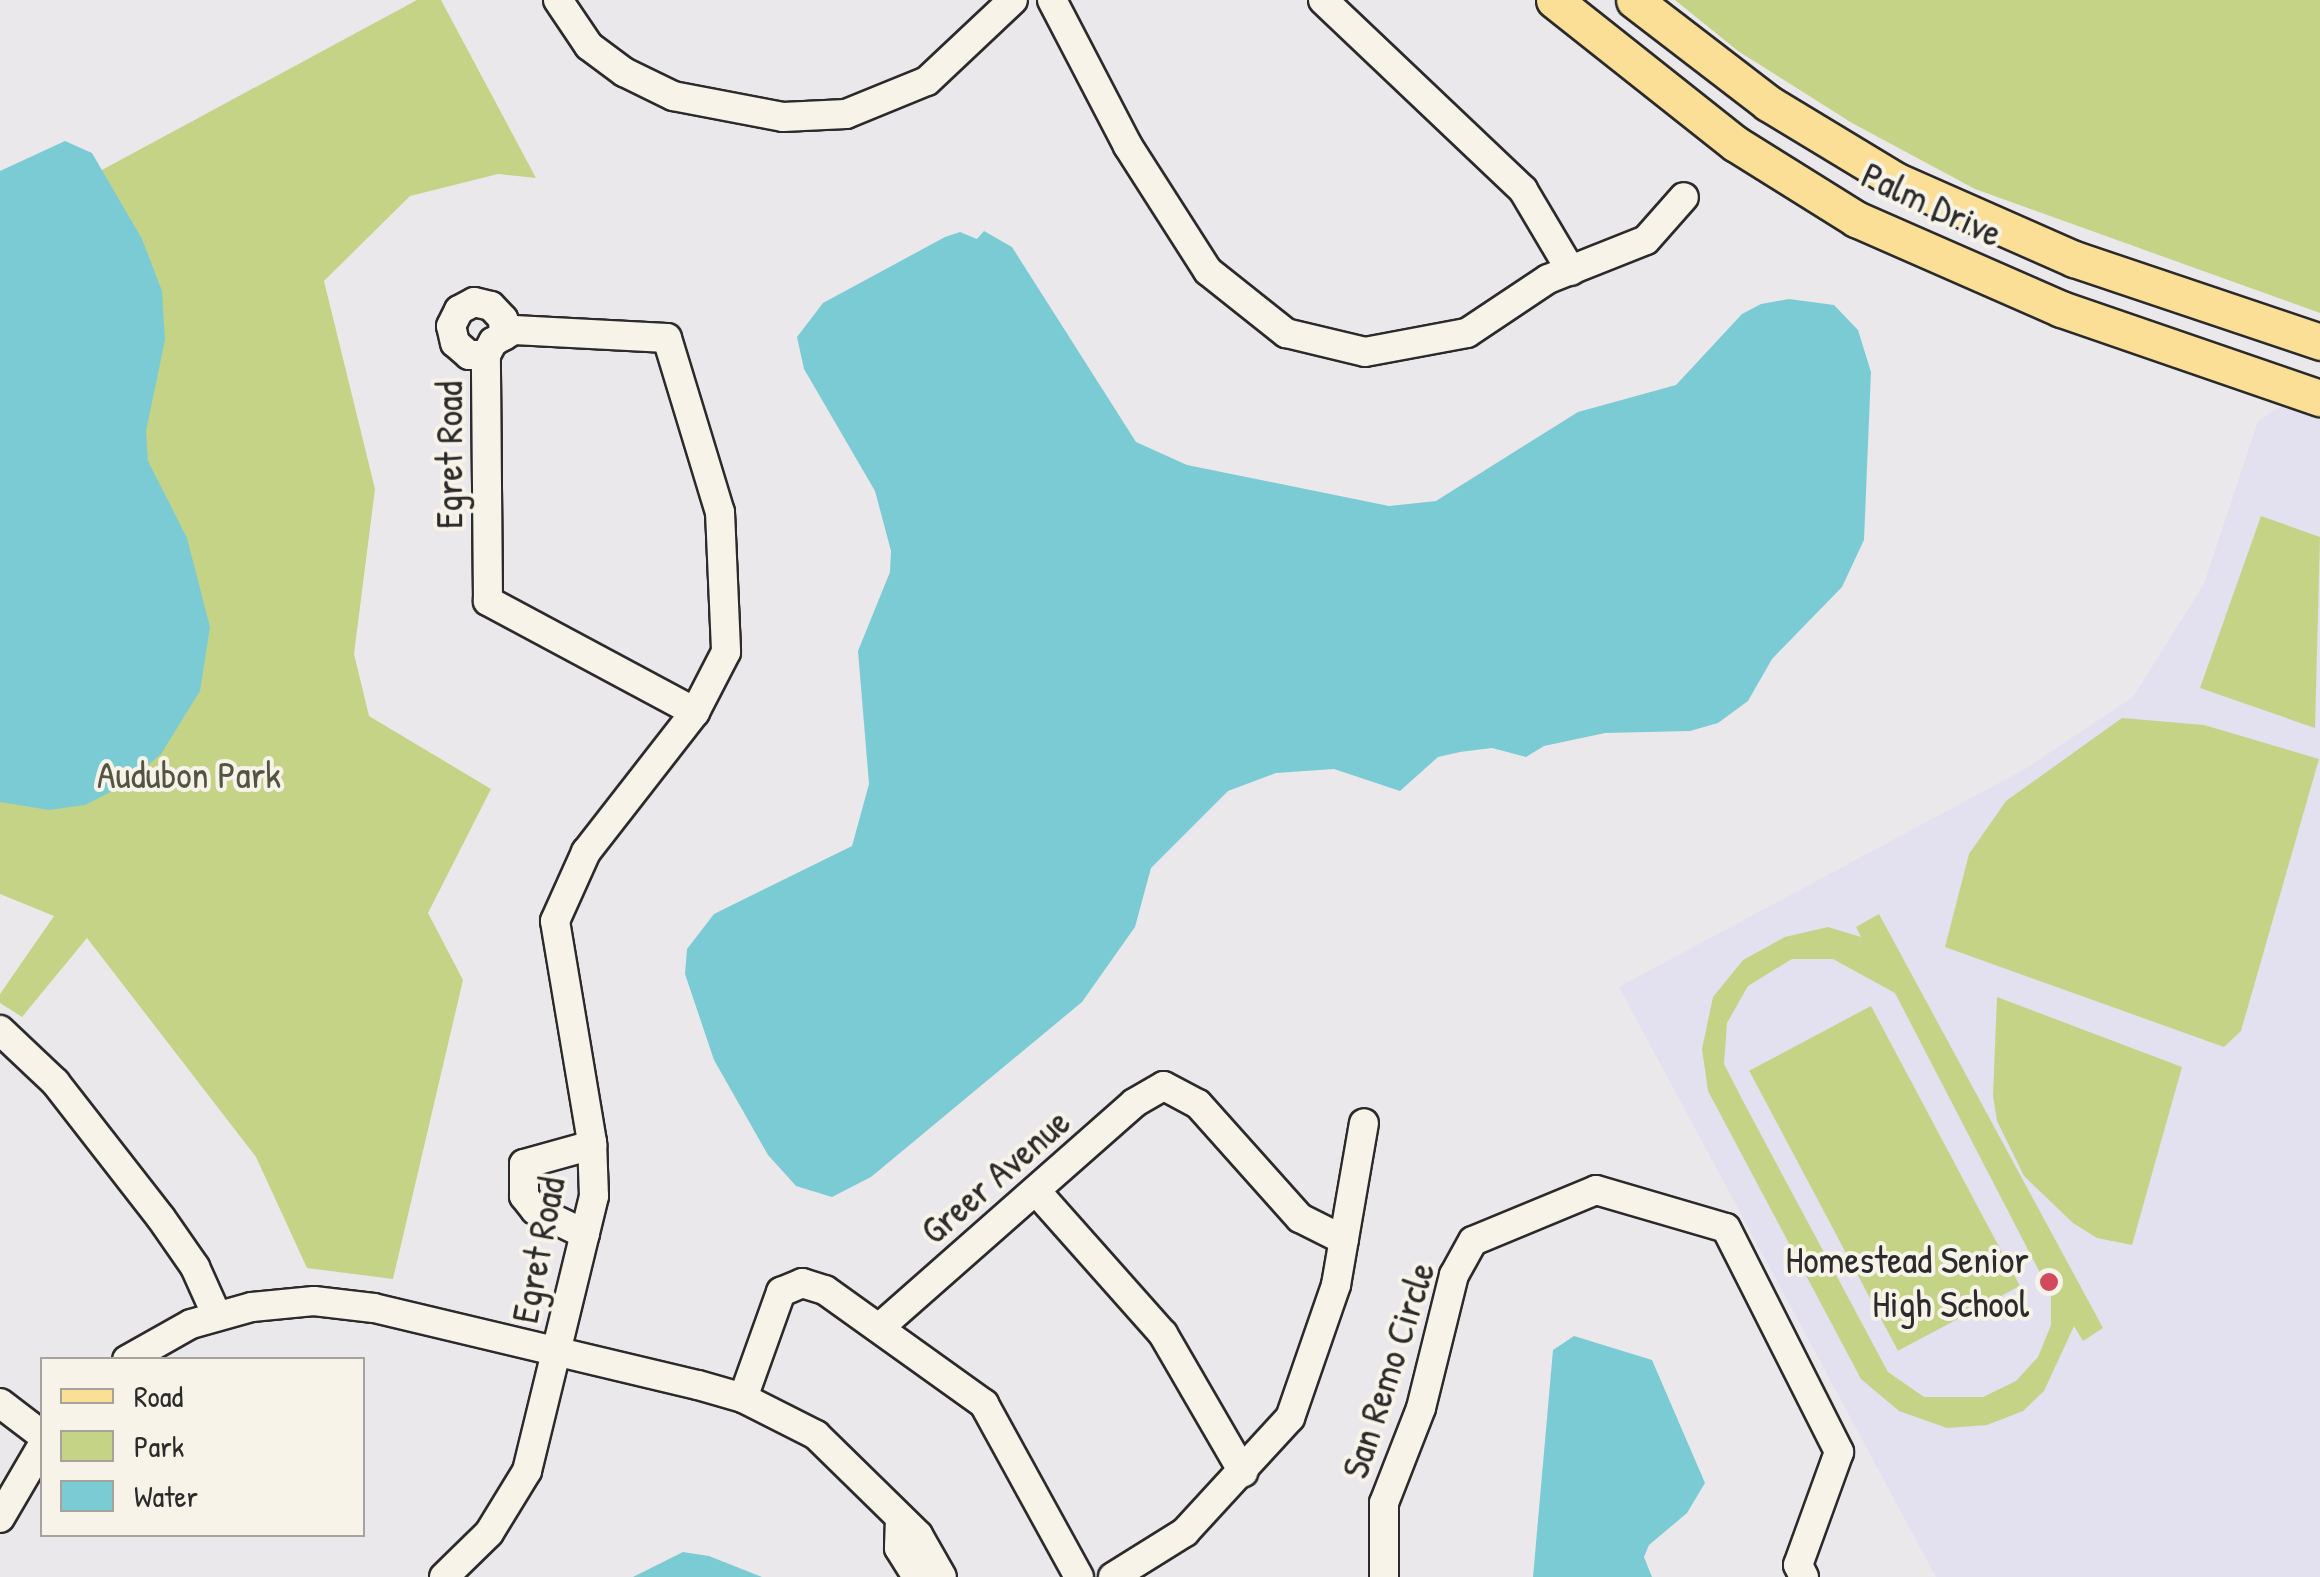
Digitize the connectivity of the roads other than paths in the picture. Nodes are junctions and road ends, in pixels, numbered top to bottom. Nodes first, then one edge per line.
1 (558, 0) edge
2 (1013, 0) edge
3 (1052, 0) edge
4 (1322, 0) edge
5 (1554, 0) edge
6 (1634, 0) edge
7 (1684, 197) dead end
8 (1571, 271) junction
9 (2320, 342) edge
10 (2320, 398) edge
11 (695, 712) junction
12 (0, 1030) edge
13 (1364, 1123) dead end
14 (592, 1144) junction
15 (1036, 1191) junction
16 (585, 1234) junction
17 (1344, 1240) junction
18 (217, 1316) junction
19 (879, 1328) junction
20 (556, 1352) junction
21 (133, 1357) edge
22 (742, 1398) junction
23 (0, 1403) edge
24 (40, 1434) edge
25 (40, 1449) edge
26 (1243, 1472) junction
27 (0, 1518) edge
28 (900, 1518) junction
29 (444, 1577) edge
30 (916, 1577) edge
31 (942, 1577) edge
32 (1079, 1577) edge
33 (1113, 1577) edge
34 (1384, 1577) edge
35 (1804, 1577) edge

1 - 2 street
3 - 8 street
4 - 8 street
5 - 10 main road, Palm Drive
6 - 9 main road, Palm Drive
7 - 8 street
11 - 11 street, Egret Road
11 - 14 street, Egret Road
12 - 18 street
13 - 17 street
14 - 16 street, Egret Road
14 - 16 street
15 - 17 street, Greer Avenue
15 - 19 street, Greer Avenue
15 - 26 street
16 - 20 street, Egret Road
17 - 26 street
18 - 20 street
18 - 21 street
19 - 22 street
19 - 32 street
20 - 22 street
20 - 29 street, Egret Road
22 - 28 street
23 - 24 street
25 - 27 street
26 - 33 street
28 - 30 street
28 - 31 street
34 - 35 street, San Remo Circle

